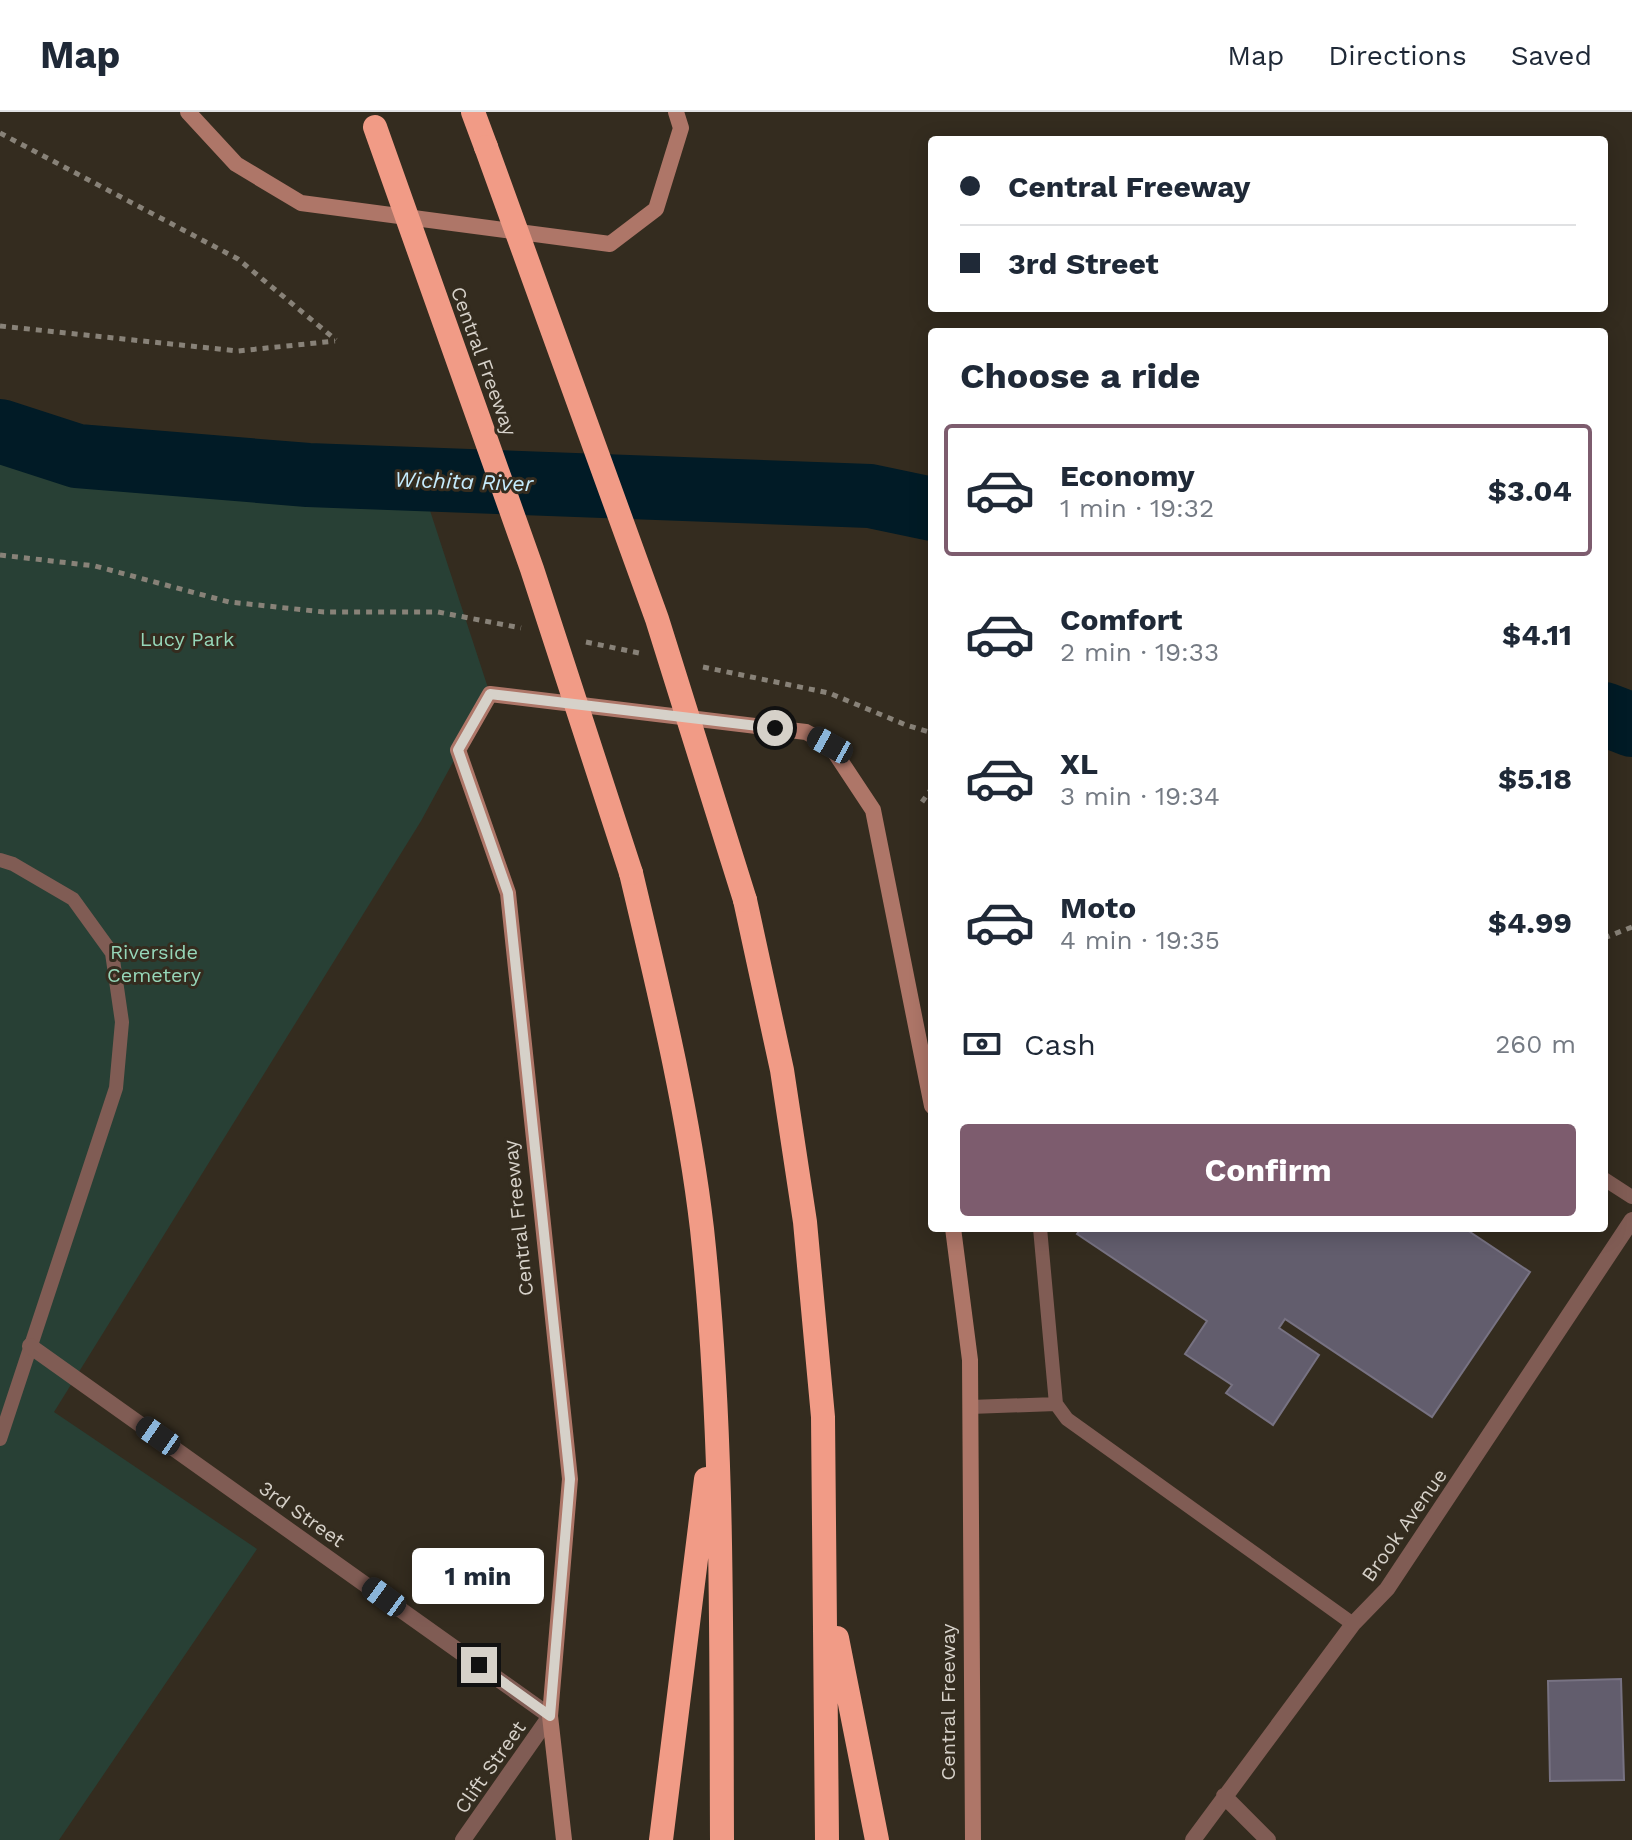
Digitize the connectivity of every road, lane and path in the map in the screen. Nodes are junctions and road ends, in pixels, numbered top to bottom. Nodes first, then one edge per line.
1 (188, 112) edge
2 (473, 112) edge
3 (484, 112) edge
4 (676, 112) edge
5 (372, 120) edge
6 (0, 133) edge
7 (486, 147) junction
8 (0, 326) edge
9 (0, 555) edge
10 (229, 602) dead end
11 (928, 794) edge
12 (922, 802) dead end
13 (0, 860) edge
14 (1632, 927) edge
15 (1608, 936) edge
16 (928, 1086) edge
17 (1608, 1182) edge
18 (1632, 1197) edge
19 (1632, 1220) edge
20 (954, 1232) edge
21 (1040, 1232) edge
22 (30, 1346) junction
23 (717, 1393) junction
24 (1056, 1404) junction
25 (970, 1407) junction
26 (0, 1439) edge
27 (826, 1583) junction
28 (1353, 1624) junction
29 (550, 1716) junction
30 (1224, 1796) junction
31 (463, 1840) edge
32 (564, 1840) edge
33 (661, 1840) edge
34 (722, 1840) edge
35 (827, 1840) edge
36 (877, 1840) edge
37 (973, 1840) edge
38 (1193, 1840) edge
39 (1268, 1840) edge

1 - 4 main road
2 - 7 highway
3 - 7 highway
5 - 23 highway, Central Freeway, bridge
6 - 8 path
7 - 27 highway, bridge
9 - 10 path
11 - 12 path
13 - 22 lane
14 - 15 path
16 - 29 main road, Central Freeway
17 - 18 lane
19 - 28 street, Brook Avenue
20 - 25 main road, Central Freeway
21 - 24 lane
22 - 26 lane
22 - 29 street, 3rd Street
23 - 33 highway
23 - 34 highway, Central Freeway
24 - 25 lane
24 - 28 lane
25 - 37 main road, Central Freeway
27 - 35 highway
27 - 36 highway
28 - 30 street, Brook Avenue
29 - 31 street, Clift Street
29 - 32 main road, Central Freeway
30 - 38 street, Brook Avenue
30 - 39 street

